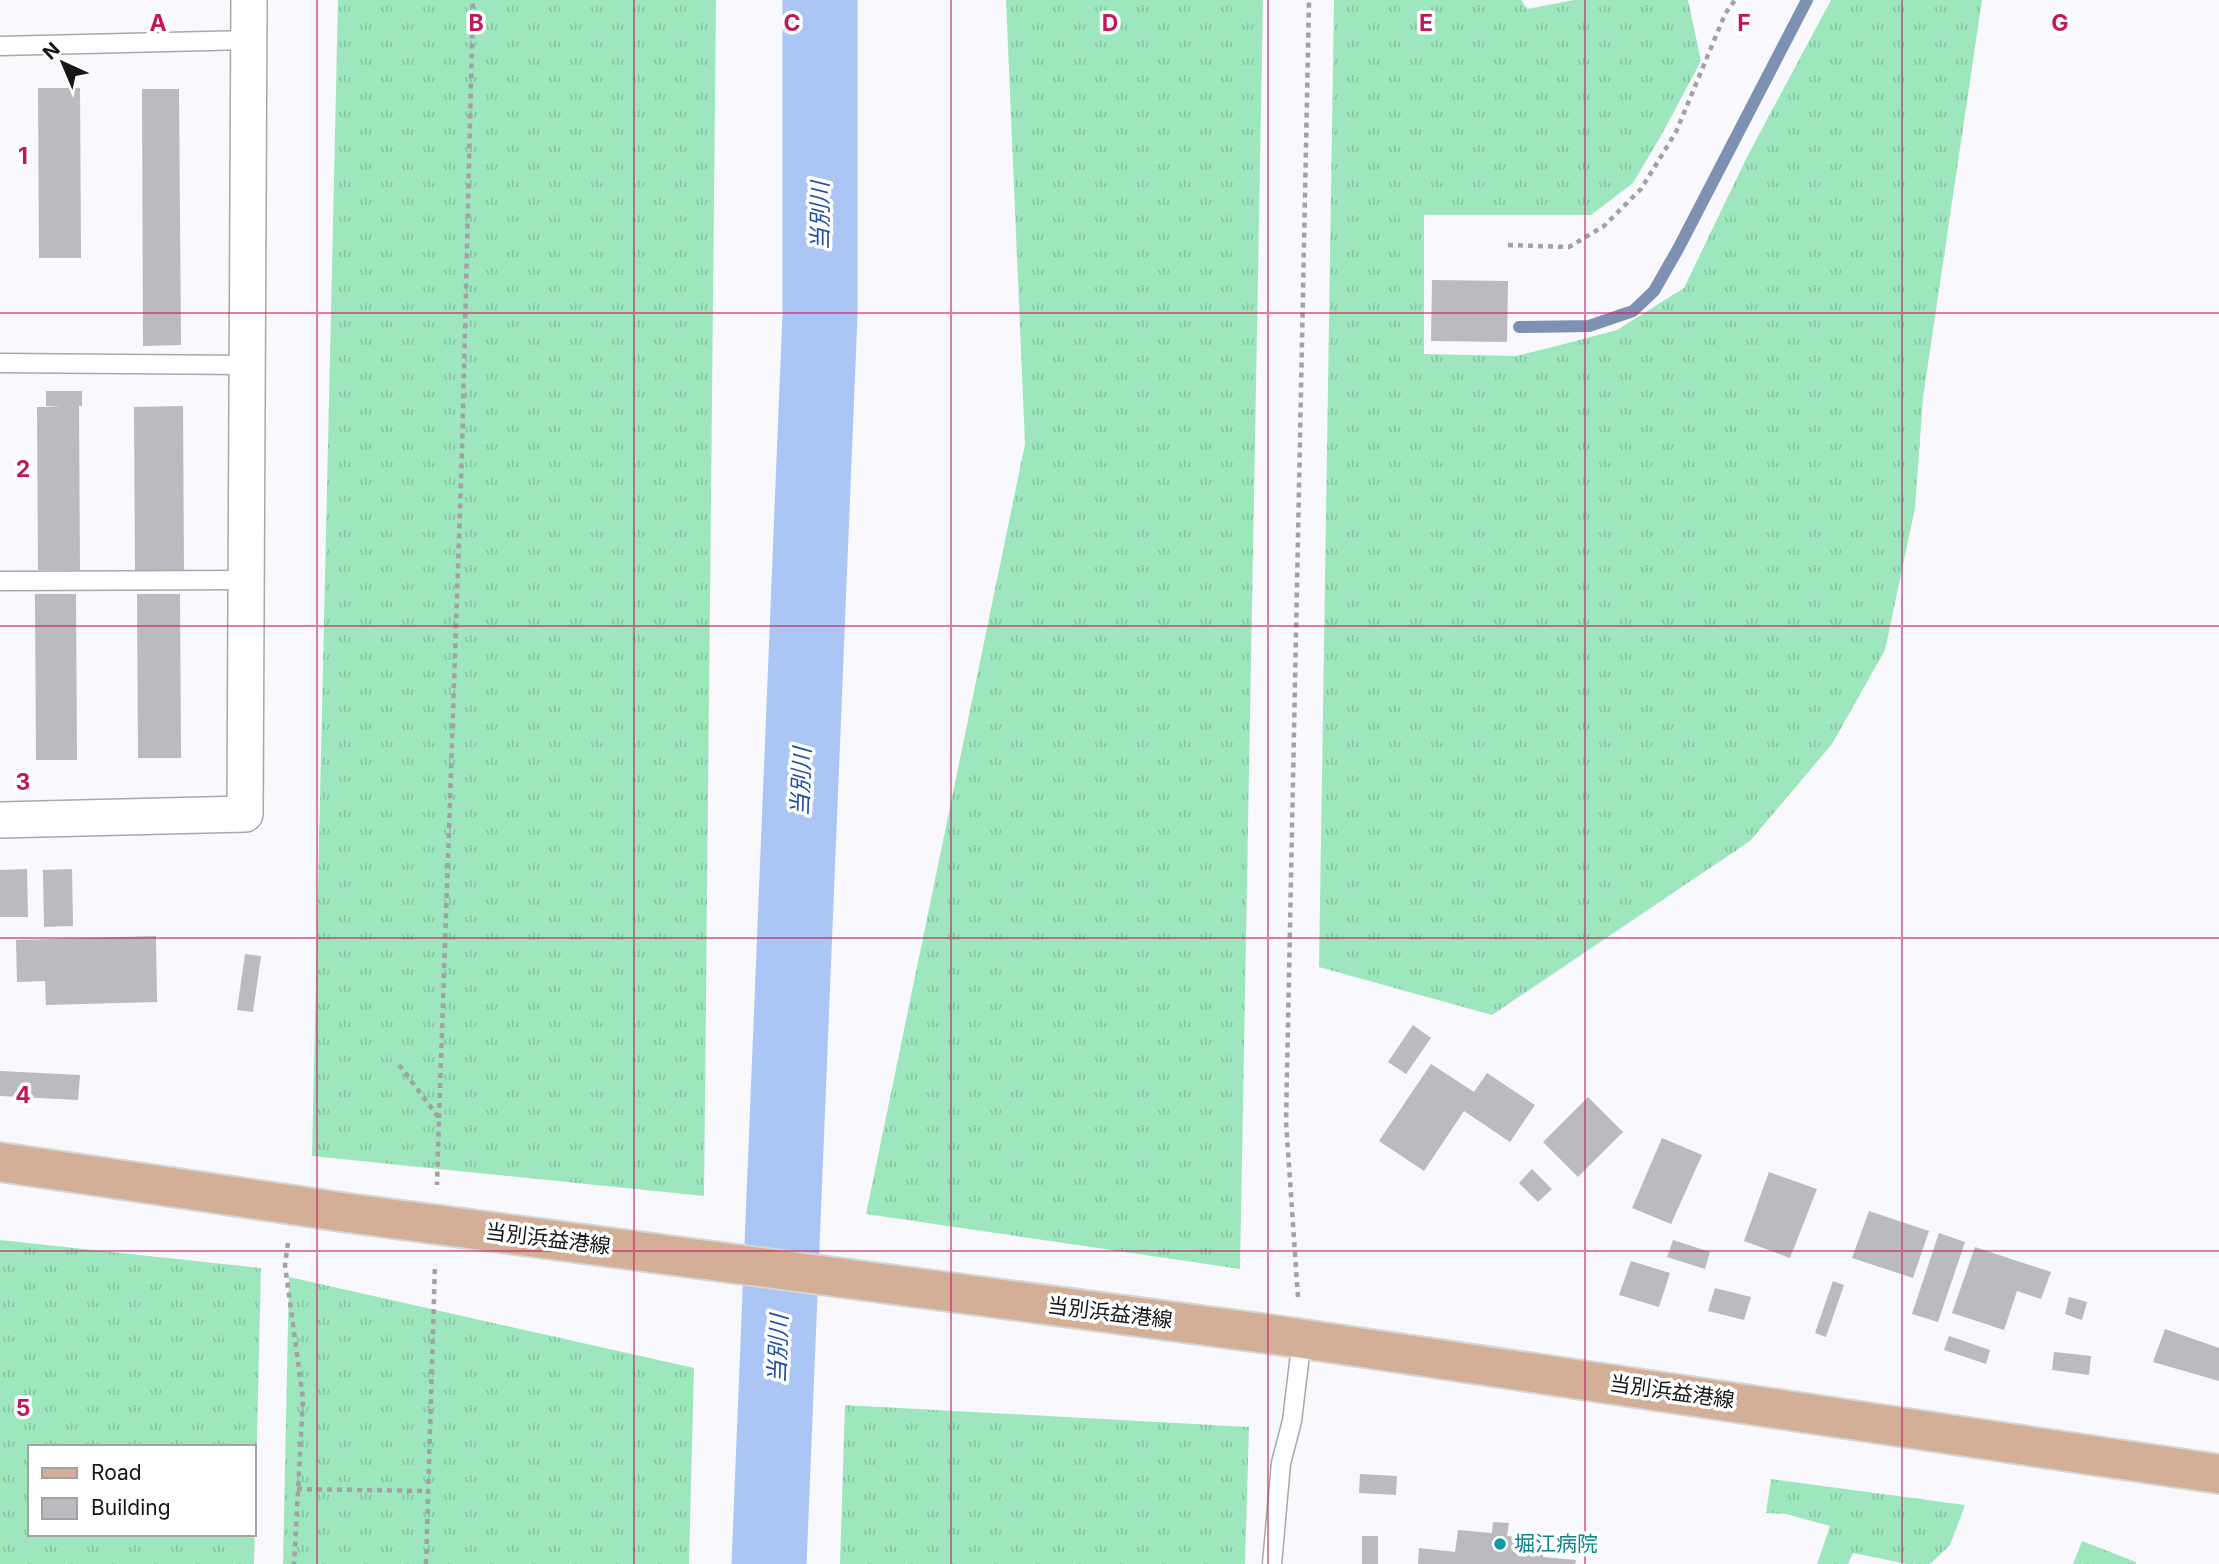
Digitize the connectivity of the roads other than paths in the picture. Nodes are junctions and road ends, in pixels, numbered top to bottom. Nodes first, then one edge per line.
1 (248, 0) edge
2 (249, 40) junction
3 (0, 46) edge
4 (0, 363) edge
5 (247, 365) junction
6 (247, 580) junction
7 (0, 581) edge
8 (0, 820) edge
9 (0, 1162) edge
10 (1289, 1336) junction
11 (2219, 1474) edge
12 (1272, 1564) edge

1 - 2 street
2 - 3 lane
2 - 5 street
4 - 5 lane
5 - 6 street
6 - 7 lane
6 - 8 street
9 - 10 main road, 当別浜益港線, bridge
10 - 11 main road, 当別浜益港線
10 - 12 lane

